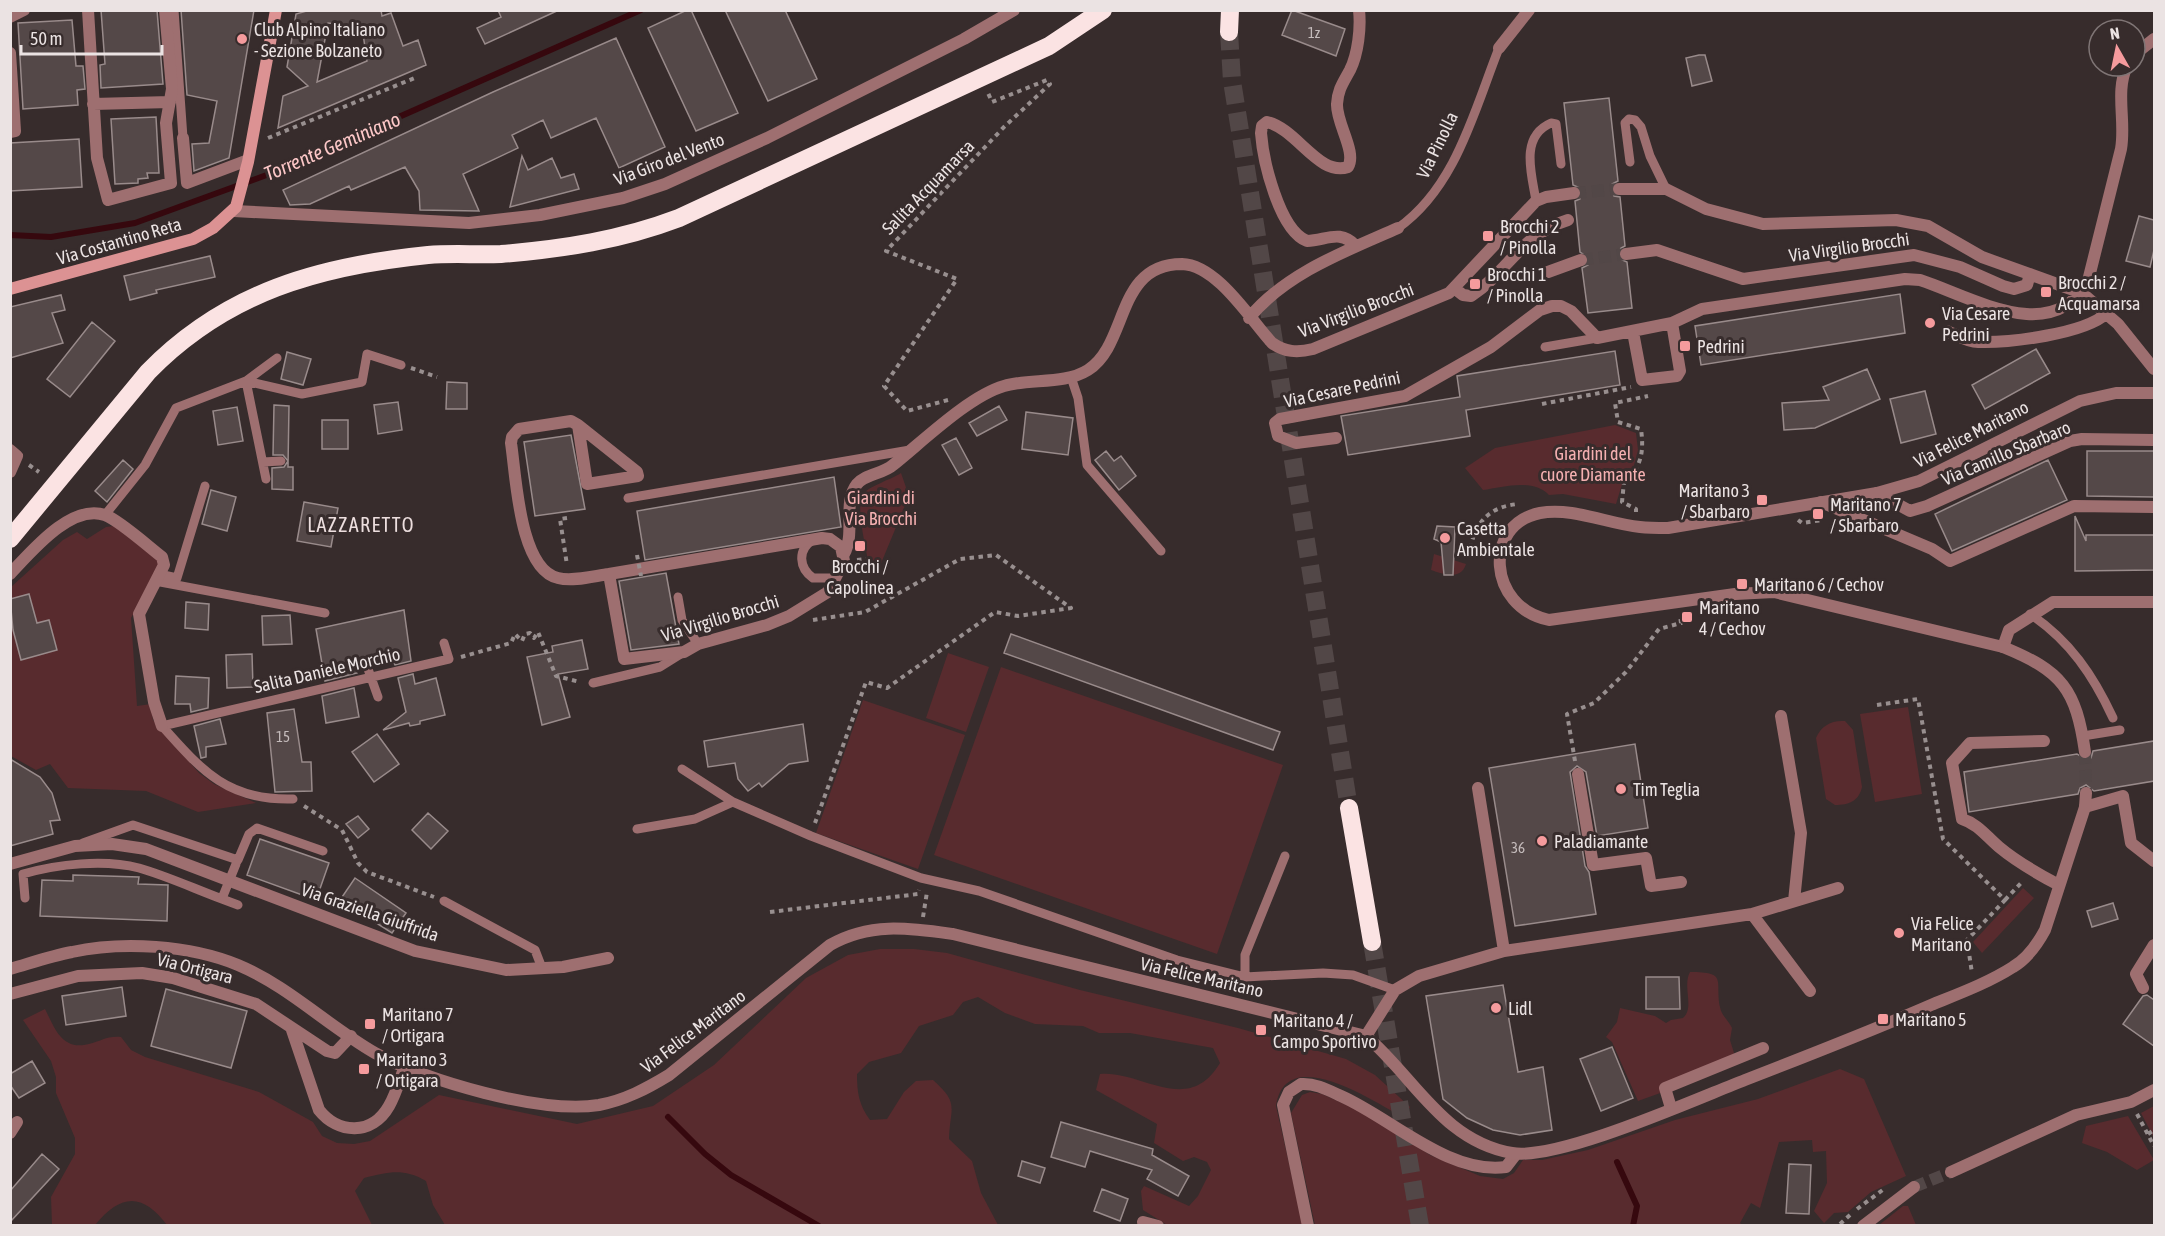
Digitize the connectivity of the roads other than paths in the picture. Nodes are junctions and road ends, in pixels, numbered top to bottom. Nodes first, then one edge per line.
1 (24, 10) edge
2 (88, 10) edge
3 (165, 10) edge
4 (174, 10) edge
5 (276, 10) edge
6 (1014, 10) edge
7 (1103, 10) edge
8 (1230, 10) edge
9 (1359, 10) edge
10 (1529, 10) edge
11 (10, 17) edge
12 (1229, 32) tunnel mouth
13 (1499, 48) joint
14 (10, 53) edge
15 (2121, 78) edge
16 (170, 102) junction
17 (93, 104) junction
18 (10, 132) edge
19 (183, 138) joint
20 (248, 161) junction
21 (1630, 162) dead end
22 (1561, 164) dead end
23 (1619, 189) tunnel mouth
24 (1666, 189) junction
25 (1574, 194) tunnel mouth
26 (1536, 201) junction
27 (235, 207) junction
28 (1568, 220) dead end
29 (1398, 228) joint
30 (1356, 246) junction
31 (1626, 254) tunnel mouth
32 (1581, 260) tunnel mouth
33 (1548, 272) dead end
34 (2030, 274) junction
35 (1454, 288) junction
36 (10, 289) edge
37 (2082, 293) junction
38 (2107, 313) junction
39 (1249, 318) junction
40 (1672, 323) junction
41 (1947, 331) dead end
42 (1633, 332) junction
43 (1597, 338) junction
44 (1545, 347) dead end
45 (277, 358) dead end
46 (401, 365) road end
47 (2154, 369) edge
48 (1071, 377) junction
49 (246, 381) junction
50 (2154, 393) edge
51 (578, 425) junction
52 (1336, 438) dead end
53 (2154, 440) edge
54 (10, 450) edge
55 (913, 450) junction
56 (281, 461) dead end
57 (263, 462) junction
58 (10, 472) edge
59 (266, 479) dead end
60 (205, 486) dead end
61 (1877, 493) junction
62 (628, 498) dead end
63 (1821, 502) junction
64 (2154, 507) edge
65 (105, 515) junction
66 (10, 539) edge
67 (815, 539) junction
68 (1161, 551) dead end
69 (844, 554) junction
70 (10, 574) edge
71 (609, 574) junction
72 (157, 578) junction
73 (833, 578) junction
74 (678, 597) dead end
75 (2154, 602) edge
76 (326, 614) dead end
77 (2030, 614) junction
78 (444, 643) dead end
79 (698, 644) junction
80 (2003, 646) junction
81 (684, 652) junction
82 (370, 673) junction
83 (593, 683) road end
84 (378, 697) dead end
85 (1781, 716) dead end
86 (2113, 718) dead end
87 (162, 726) junction
88 (2120, 730) dead end
89 (2082, 736) junction
90 (2044, 741) dead end
91 (2085, 752) tunnel mouth
92 (682, 769) dead end
93 (1578, 774) road end
94 (1478, 788) dead end
95 (2086, 793) tunnel mouth
96 (293, 799) road end
97 (733, 802) junction
98 (2085, 807) junction
99 (1349, 808) tunnel mouth
100 (637, 829) dead end
101 (75, 846) junction
102 (322, 850) dead end
103 (1285, 856) dead end
104 (2154, 861) edge
105 (237, 862) junction
106 (10, 864) edge
107 (1681, 882) dead end
108 (2059, 885) junction
109 (1838, 888) dead end
110 (223, 897) junction
111 (24, 898) dead end
112 (444, 901) road end
113 (1794, 901) junction
114 (238, 905) dead end
115 (1752, 914) junction
116 (1372, 942) tunnel mouth
117 (2154, 945) edge
118 (1504, 951) junction
119 (608, 958) dead end
120 (542, 968) junction
121 (10, 969) edge
122 (1245, 977) junction
123 (2143, 988) dead end
124 (1395, 990) junction
125 (1810, 991) dead end
126 (10, 994) edge
127 (292, 1030) junction
128 (351, 1036) junction
129 (1366, 1036) junction
130 (1763, 1048) dead end
131 (405, 1066) junction
132 (2154, 1090) edge
133 (1671, 1108) junction
134 (17, 1122) dead end
135 (10, 1133) edge
136 (1516, 1154) junction
137 (1951, 1172) tunnel mouth
138 (1914, 1187) tunnel mouth
139 (1143, 1222) dead end
140 (1158, 1226) edge
141 (1308, 1226) edge
142 (1863, 1226) edge

1 - 11 street
2 - 17 street
3 - 16 street
4 - 19 lane
5 - 20 main road
6 - 27 street, Via Giro del Vento
7 - 66 highway
8 - 12 highway
9 - 30 street
10 - 13 street, Via Pinolla
13 - 29 lane, Via Pinolla
14 - 18 street
15 - 37 street
16 - 17 street
16 - 17 street
19 - 20 street
20 - 27 main road
21 - 24 lane
22 - 26 lane
23 - 24 street, Via Virgilio Brocchi
24 - 34 street, Via Virgilio Brocchi
25 - 26 street
26 - 35 street, Via Virgilio Brocchi
27 - 36 main road, Via Costantino Reta
28 - 35 street
29 - 30 street, Via Pinolla
30 - 39 street, Via Pinolla
31 - 34 street, Via Virgilio Brocchi
32 - 33 street
34 - 37 street, Via Virgilio Brocchi
35 - 39 street, Via Virgilio Brocchi
37 - 38 street, Via Virgilio Brocchi
37 - 40 street
38 - 41 street
38 - 47 street, Via Virgilio Brocchi
39 - 48 street, Via Virgilio Brocchi
40 - 42 street
40 - 42 street
42 - 43 street
43 - 44 lane
43 - 52 street, Via Cesare Pedrini
45 - 49 lane
46 - 49 lane
48 - 55 street, Via Virgilio Brocchi
48 - 68 lane
49 - 57 lane
49 - 65 lane
50 - 61 street, Via Felice Maritano
51 - 51 street
51 - 71 street
53 - 61 street, Via Camillo Sbarbaro
54 - 58 street
55 - 62 lane, Via Virgilio Brocchi
55 - 69 street, Via Virgilio Brocchi
56 - 57 lane
57 - 59 lane
60 - 72 lane
61 - 63 street, Via Felice Maritano
63 - 64 street
63 - 80 street, Via Felice Maritano
65 - 70 street
65 - 72 street
67 - 69 street
67 - 71 street
67 - 73 lane
69 - 73 street, Via Virgilio Brocchi
71 - 81 street, Via Virgilio Brocchi
72 - 76 lane
72 - 87 street
73 - 79 street, Via Virgilio Brocchi
74 - 79 lane
75 - 77 street
77 - 80 street
77 - 86 lane
78 - 82 lane, Salita Daniele Morchio
79 - 81 street, Via Virgilio Brocchi
80 - 89 street, Via Felice Maritano
81 - 83 lane
82 - 84 lane
82 - 87 lane, Salita Daniele Morchio
85 - 113 street
87 - 96 lane
88 - 89 lane
89 - 91 street, Via Felice Maritano
90 - 108 street
92 - 97 lane
93 - 107 street
94 - 118 street
95 - 98 street, Via Felice Maritano
97 - 100 lane
97 - 122 lane
98 - 104 street
98 - 108 street, Via Felice Maritano
99 - 116 highway
101 - 105 lane, Via Graziella Giuffrida
101 - 106 street, Via Graziella Giuffrida
101 - 120 street, Via Graziella Giuffrida
102 - 105 lane
103 - 122 lane
105 - 110 lane, bridge
108 - 133 street, Via Felice Maritano
109 - 113 street
110 - 111 lane
110 - 114 lane
112 - 120 lane
113 - 115 street
115 - 118 street
115 - 125 street
117 - 123 street
118 - 124 street
119 - 120 street, Via Graziella Giuffrida
121 - 128 street, Via Felice Maritano
122 - 124 lane
124 - 129 street
126 - 127 street, Via Ortigara
127 - 128 street, Via Ortigara
127 - 131 street
128 - 131 street, Via Felice Maritano
129 - 131 street, Via Felice Maritano
129 - 136 street, Via Felice Maritano
130 - 133 street
132 - 137 street
133 - 136 street, Via Felice Maritano
134 - 135 street
136 - 141 street, Via Felice Maritano
138 - 142 street
139 - 140 street

